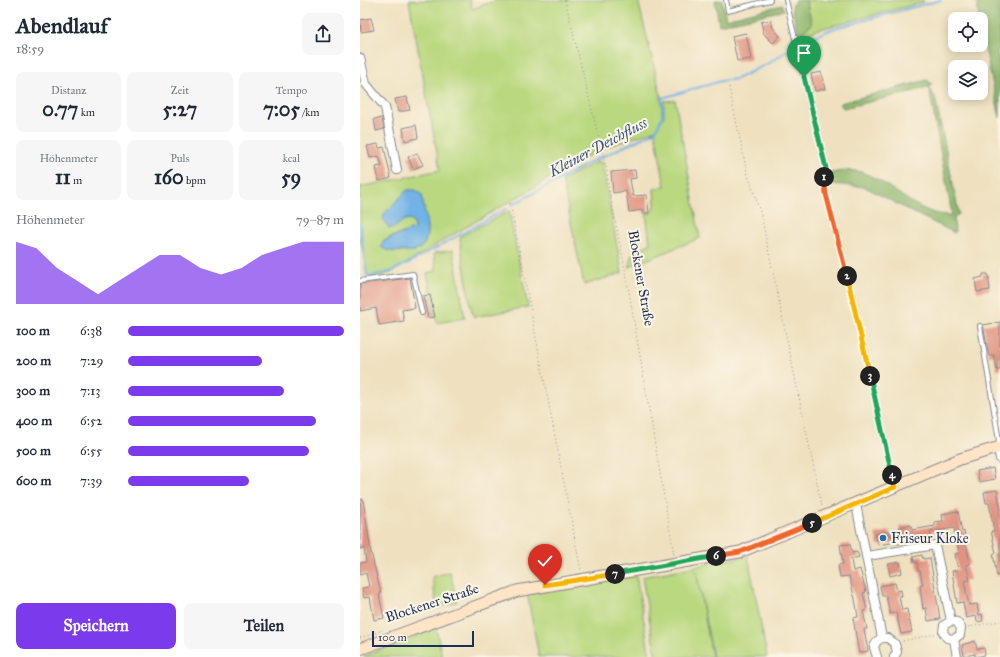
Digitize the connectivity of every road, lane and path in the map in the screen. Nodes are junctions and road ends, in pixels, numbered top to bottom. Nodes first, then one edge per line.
1 (565, 0) edge
2 (726, 0) edge
3 (770, 0) edge
4 (786, 0) edge
5 (360, 58) edge
6 (729, 87) dead end
7 (811, 107) joint
8 (397, 170) dead end
9 (510, 203) dead end
10 (360, 281) edge
11 (422, 313) dead end
12 (980, 326) dead end
13 (999, 447) edge
14 (1000, 459) edge
15 (895, 487) junction
16 (856, 504) junction
17 (825, 517) junction
18 (867, 556) junction
19 (676, 564) junction
20 (582, 579) junction
21 (491, 600) junction
22 (951, 621) junction
23 (1000, 621) edge
24 (961, 628) junction
25 (943, 632) junction
26 (882, 638) junction
27 (954, 639) junction
28 (894, 642) junction
29 (360, 643) edge
30 (360, 649) edge
31 (877, 657) edge
32 (894, 657) edge
33 (957, 657) edge

1 - 19 path, Blockener Straße
2 - 3 lane
4 - 7 lane
5 - 8 street
6 - 17 path
7 - 15 path
9 - 20 path
10 - 11 lane
12 - 13 lane
13 - 14 street
13 - 15 street, Blockener Straße
15 - 16 street, Blockener Straße
16 - 17 street, Blockener Straße
16 - 18 street
17 - 19 street, Blockener Straße
18 - 22 street
18 - 26 street
19 - 20 street, Blockener Straße
20 - 21 street, Blockener Straße
21 - 29 street, Blockener Straße
21 - 30 street, Blockener Straße
22 - 24 street
22 - 25 street
23 - 24 path
24 - 27 street
25 - 27 street
25 - 28 path
26 - 28 street
26 - 31 street
27 - 33 street
28 - 32 street

